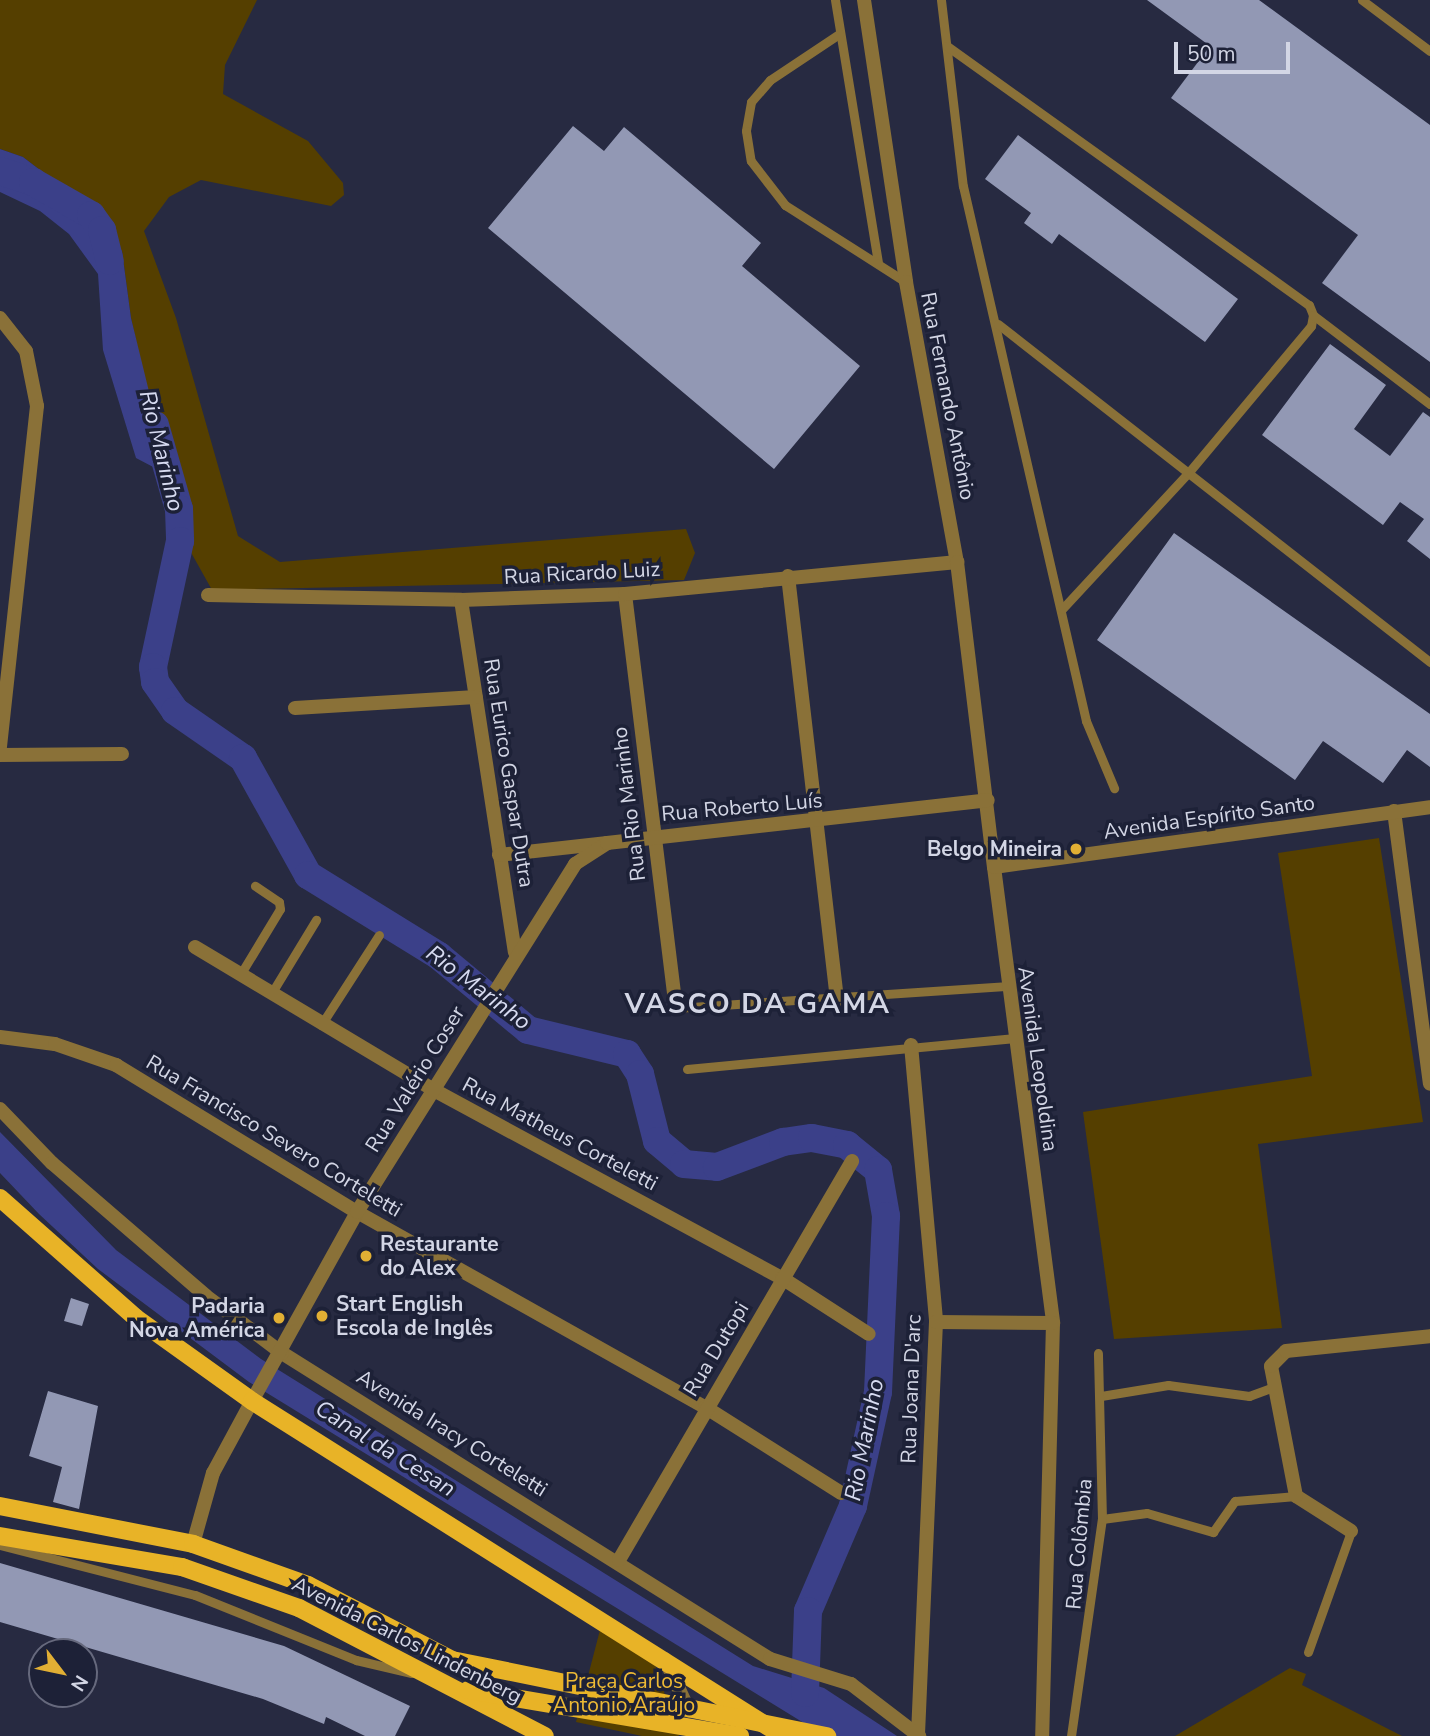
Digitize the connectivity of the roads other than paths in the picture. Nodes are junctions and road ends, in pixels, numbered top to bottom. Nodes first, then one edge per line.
1 (835, 0) edge
2 (864, 0) edge
3 (941, 0) edge
4 (1362, 0) edge
5 (839, 34) junction
6 (947, 46) junction
7 (1430, 51) edge
8 (878, 264) junction
9 (906, 282) junction
10 (1313, 315) junction
11 (0, 318) edge
12 (998, 324) junction
13 (1430, 404) edge
14 (1188, 473) junction
15 (957, 562) junction
16 (788, 576) junction
17 (625, 594) junction
18 (208, 596) dead end
19 (461, 600) junction
20 (1062, 609) junction
21 (1430, 662) edge
22 (476, 697) junction
23 (295, 708) dead end
24 (0, 748) edge
25 (122, 754) dead end
26 (0, 755) edge
27 (1114, 788) dead end
28 (988, 800) junction
29 (1430, 807) edge
30 (1394, 811) junction
31 (813, 822) junction
32 (654, 836) junction
33 (607, 843) junction
34 (499, 855) junction
35 (993, 867) junction
36 (255, 886) dead end
37 (316, 920) dead end
38 (379, 935) dead end
39 (195, 947) dead end
40 (515, 952) junction
41 (240, 975) junction
42 (1005, 986) junction
43 (271, 994) junction
44 (1424, 997) edge
45 (837, 1000) junction
46 (676, 1009) joint
47 (321, 1025) junction
48 (0, 1037) edge
49 (1013, 1038) junction
50 (911, 1045) junction
51 (687, 1069) dead end
52 (1430, 1084) edge
53 (432, 1089) junction
54 (0, 1109) edge
55 (852, 1161) dead end
56 (0, 1198) edge
57 (357, 1213) junction
58 (782, 1278) junction
59 (936, 1322) junction
60 (1054, 1323) junction
61 (869, 1334) dead end
62 (1430, 1336) edge
63 (282, 1353) junction
64 (1098, 1353) dead end
65 (1273, 1387) junction
66 (1101, 1396) junction
67 (254, 1397) junction
68 (705, 1407) junction
69 (841, 1493) dead end
70 (1296, 1496) junction
71 (0, 1506) edge
72 (1102, 1518) junction
73 (1351, 1531) joint
74 (0, 1536) edge
75 (192, 1544) junction
76 (0, 1545) edge
77 (619, 1560) junction
78 (1308, 1652) dead end
79 (665, 1659) junction
80 (425, 1676) junction
81 (545, 1736) edge
82 (710, 1736) edge
83 (740, 1736) edge
84 (783, 1736) edge
85 (827, 1736) edge
86 (918, 1736) edge
87 (1042, 1736) edge
88 (1071, 1736) edge

1 - 5 lane
2 - 9 street, Rua Fernando Antônio
3 - 6 lane
4 - 7 lane
5 - 8 lane
5 - 8 lane
6 - 10 lane
6 - 12 lane
8 - 9 lane
9 - 15 street, Rua Fernando Antônio
10 - 13 lane
10 - 14 lane
11 - 24 street
12 - 14 lane
12 - 20 lane
14 - 20 lane
14 - 21 lane
15 - 16 street, Rua Ricardo Luiz
15 - 28 street, Rua Fernando Antônio
16 - 17 street, Rua Ricardo Luiz
16 - 31 street
17 - 19 street, Rua Ricardo Luiz
17 - 32 street, Rua Rio Marinho
18 - 19 street, Rua Ricardo Luiz
19 - 22 street, Rua Eurico Gaspar Dutra
20 - 27 lane
22 - 23 street
22 - 34 street, Rua Eurico Gaspar Dutra
25 - 26 street
28 - 31 street, Rua Roberto Luís
28 - 35 street, Avenida Leopoldina
29 - 30 street, Avenida Espírito Santo
30 - 35 street, Avenida Espírito Santo
30 - 44 street
31 - 32 street, Rua Roberto Luís
31 - 45 street
32 - 33 street, Rua Roberto Luís
32 - 46 street, Rua Rio Marinho
33 - 34 street, Rua Roberto Luís
33 - 40 street, Rua Valério Coser
34 - 40 street, Rua Eurico Gaspar Dutra
35 - 42 street, Avenida Leopoldina
36 - 41 lane
37 - 43 lane
38 - 47 lane
39 - 41 street, Rua Matheus Corteletti
40 - 53 street, Rua Valério Coser
41 - 43 street, Rua Matheus Corteletti
42 - 45 lane
42 - 49 street, Avenida Leopoldina
43 - 47 street, Rua Matheus Corteletti
44 - 52 street
45 - 46 lane
47 - 53 street, Rua Matheus Corteletti
48 - 57 street, Rua Francisco Severo Corteletti
49 - 50 lane
49 - 60 street, Avenida Leopoldina
50 - 51 lane
50 - 59 street, Rua Joana D'arc
53 - 57 street, Rua Valério Coser
53 - 58 street, Rua Matheus Corteletti
54 - 63 street, Avenida Iracy Corteletti
55 - 58 street, Rua Dutopi
56 - 67 main road
57 - 63 street, Rua Valério Coser
57 - 68 street, Rua Francisco Severo Corteletti
58 - 61 street, Rua Matheus Corteletti
58 - 68 street, Rua Dutopi
59 - 60 street
59 - 86 street, Rua Joana D'arc
60 - 87 street, Avenida Leopoldina
62 - 65 street
63 - 67 street, Rua Valério Coser
63 - 77 street, Avenida Iracy Corteletti
64 - 66 lane, Rua Colômbia
65 - 66 lane
65 - 70 street
66 - 72 lane, Rua Colômbia
67 - 75 street, Rua Valério Coser
67 - 79 main road
68 - 69 street, Rua Francisco Severo Corteletti
68 - 77 street, Rua Dutopi
70 - 72 lane
70 - 73 street
71 - 75 main road, Avenida Carlos Lindenberg
72 - 88 lane, Rua Colômbia
73 - 78 lane
74 - 80 main road, Avenida Carlos Lindenberg
75 - 85 main road, Avenida Carlos Lindenberg
76 - 80 lane
77 - 86 street, Avenida Iracy Corteletti
79 - 82 street
79 - 84 main road
80 - 81 main road, Avenida Carlos Lindenberg
80 - 83 main road

